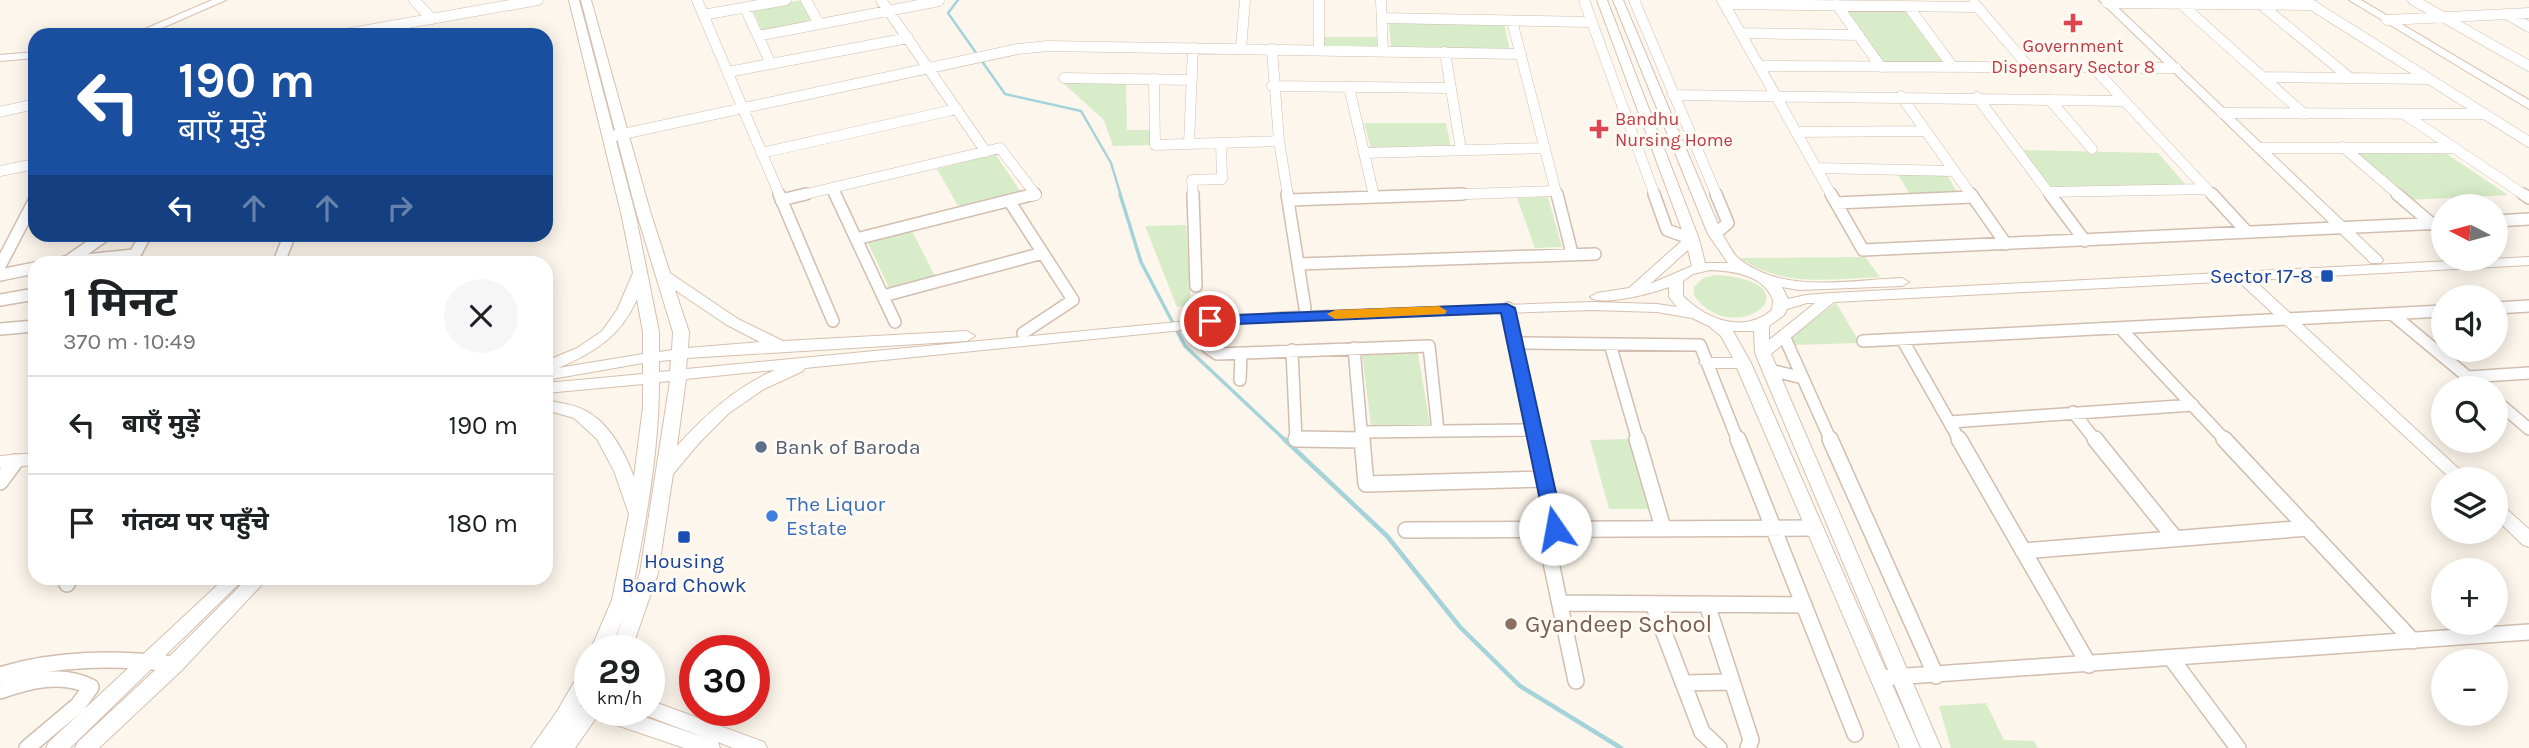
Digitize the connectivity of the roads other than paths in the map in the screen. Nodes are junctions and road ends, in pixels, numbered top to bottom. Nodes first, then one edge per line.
1 (221, 0) edge
2 (414, 0) edge
3 (538, 0) edge
4 (574, 0) edge
5 (586, 0) edge
6 (697, 0) edge
7 (786, 0) edge
8 (806, 0) edge
9 (881, 0) edge
10 (1245, 0) edge
11 (1319, 0) edge
12 (1381, 0) edge
13 (1584, 0) edge
14 (1602, 0) edge
15 (1618, 0) edge
16 (1634, 0) edge
17 (2354, 0) edge
18 (2364, 0) edge
19 (2413, 0) edge
20 (939, 1) edge
21 (2106, 1) edge
22 (1723, 2) edge
23 (1974, 3) edge
24 (2309, 3) edge
25 (2181, 4) junction
26 (2260, 4) junction
27 (1837, 5) junction
28 (1908, 6) junction
29 (745, 8) junction
30 (889, 11) junction
31 (2529, 13) edge
32 (2506, 14) junction
33 (704, 15) junction
34 (2444, 17) junction
35 (1382, 18) junction
36 (432, 19) junction
37 (2392, 20) junction
38 (1512, 21) junction
39 (1591, 22) junction
40 (819, 24) junction
41 (2529, 27) edge
42 (154, 28) edge
43 (380, 28) edge
44 (1741, 33) junction
45 (1859, 35) junction
46 (758, 36) junction
47 (908, 38) junction
48 (1193, 48) junction
49 (1241, 48) junction
50 (1272, 49) junction
51 (1319, 49) junction
52 (1384, 51) junction
53 (1445, 52) junction
54 (1521, 54) junction
55 (28, 58) edge
56 (0, 60) edge
57 (771, 64) junction
58 (1759, 66) junction
59 (2529, 66) edge
60 (1881, 67) junction
61 (1953, 67) junction
62 (2029, 67) junction
63 (2093, 67) junction
64 (2176, 68) junction
65 (930, 69) junction
66 (727, 72) junction
67 (2263, 77) junction
68 (2349, 77) junction
69 (1064, 78) dead end
70 (1154, 79) junction
71 (2430, 79) junction
72 (1192, 80) junction
73 (1272, 86) junction
74 (1349, 87) junction
75 (1451, 88) junction
76 (1673, 95) junction
77 (1901, 96) junction
78 (1777, 97) junction
79 (1977, 97) junction
80 (2529, 99) edge
81 (2050, 100) junction
82 (2124, 101) junction
83 (28, 106) edge
84 (742, 106) junction
85 (2529, 106) edge
86 (957, 109) junction
87 (0, 112) edge
88 (2222, 113) junction
89 (2304, 114) junction
90 (2404, 114) junction
91 (2485, 114) junction
92 (1925, 131) junction
93 (1796, 132) junction
94 (615, 133) junction
95 (1279, 141) junction
96 (2529, 142) edge
97 (1221, 143) junction
98 (1189, 144) junction
99 (2343, 147) junction
100 (1545, 148) junction
101 (2259, 148) junction
102 (2454, 148) junction
103 (2092, 149) dead end
104 (1461, 150) junction
105 (986, 152) junction
106 (761, 153) junction
107 (1364, 153) junction
108 (28, 165) edge
109 (1816, 168) junction
110 (1952, 170) junction
111 (0, 171) edge
112 (832, 188) junction
113 (2207, 189) junction
114 (1556, 191) junction
115 (2048, 192) junction
116 (1972, 197) junction
117 (1374, 198) junction
118 (2529, 198) edge
119 (781, 200) junction
120 (1289, 200) junction
121 (1010, 202) junction
122 (1836, 202) junction
123 (28, 212) edge
124 (2431, 217) edge
125 (2529, 219) edge
126 (2508, 220) edge
127 (2431, 223) edge
128 (2342, 228) junction
129 (2247, 232) junction
130 (1715, 234) junction
131 (856, 239) junction
132 (1692, 239) junction
133 (2085, 241) junction
134 (95, 242) edge
135 (2006, 244) junction
136 (1043, 253) junction
137 (1572, 253) junction
138 (2529, 253) edge
139 (1595, 254) dead end
140 (2508, 254) edge
141 (75, 256) edge
142 (2431, 258) edge
143 (2376, 260) junction
144 (1, 261) edge
145 (2529, 261) edge
146 (1299, 264) junction
147 (1699, 267) junction
148 (28, 269) edge
149 (640, 272) junction
150 (0, 275) edge
151 (663, 275) junction
152 (1756, 275) junction
153 (2240, 275) junction
154 (1676, 280) junction
155 (1196, 286) dead end
156 (1632, 293) junction
157 (28, 295) edge
158 (883, 296) junction
159 (1831, 297) junction
160 (0, 300) edge
161 (1781, 306) junction
162 (2529, 306) edge
163 (2508, 307) edge
164 (1306, 308) junction
165 (1507, 308) junction
166 (2431, 312) edge
167 (1693, 314) junction
168 (2392, 314) junction
169 (1184, 320) junction
170 (2290, 320) junction
171 (833, 321) dead end
172 (895, 322) dead end
173 (1715, 323) junction
174 (1149, 324) junction
175 (1762, 324) junction
176 (28, 327) edge
177 (2121, 328) junction
178 (0, 330) edge
179 (1023, 333) junction
180 (1784, 336) junction
181 (1209, 337) dead end
182 (1902, 339) junction
183 (1863, 341) dead end
184 (1515, 343) junction
185 (1610, 344) junction
186 (785, 347) junction
187 (1354, 348) junction
188 (1293, 351) junction
189 (679, 353) junction
190 (1241, 353) junction
191 (651, 356) junction
192 (830, 358) junction
193 (1766, 361) junction
194 (1707, 363) junction
195 (1743, 363) junction
196 (553, 364) edge
197 (553, 373) edge
198 (678, 373) junction
199 (2529, 373) edge
200 (651, 376) junction
201 (2467, 376) edge
202 (2483, 376) edge
203 (1803, 379) junction
204 (1240, 380) dead end
205 (553, 387) edge
206 (2193, 405) junction
207 (553, 407) edge
208 (2508, 411) edge
209 (2073, 412) junction
210 (1950, 422) junction
211 (2529, 429) edge
212 (1534, 430) junction
213 (1438, 431) junction
214 (1361, 436) junction
215 (28, 460) edge
216 (7, 462) edge
217 (2449, 467) edge
218 (666, 472) junction
219 (1544, 479) junction
220 (0, 482) edge
221 (638, 515) junction
222 (2508, 520) edge
223 (1663, 528) junction
224 (1773, 528) junction
225 (1812, 528) junction
226 (2308, 528) junction
227 (1549, 529) junction
228 (1406, 530) dead end
229 (2174, 537) junction
230 (2529, 540) edge
231 (2023, 551) junction
232 (229, 585) edge
233 (252, 585) edge
234 (1560, 603) junction
235 (1653, 604) junction
236 (1707, 604) junction
237 (1804, 605) junction
238 (2529, 632) edge
239 (607, 635) edge
240 (627, 635) edge
241 (2413, 641) junction
242 (2171, 658) junction
243 (151, 661) junction
244 (175, 664) junction
245 (2089, 665) junction
246 (0, 675) edge
247 (1936, 676) junction
248 (1899, 677) junction
249 (1879, 678) junction
250 (1576, 681) dead end
251 (1732, 682) junction
252 (1683, 683) junction
253 (0, 691) edge
254 (574, 701) edge
255 (665, 714) edge
256 (579, 726) edge
257 (645, 726) edge
258 (1855, 734) dead end
259 (27, 748) edge
260 (56, 748) edge
261 (85, 748) edge
262 (541, 748) edge
263 (563, 748) edge
264 (710, 748) edge
265 (757, 748) edge
266 (1719, 748) edge
267 (1748, 748) edge
268 (1910, 748) edge
269 (1931, 748) edge
270 (2238, 748) edge

1 - 42 street
2 - 36 street
3 - 36 street
4 - 94 street
5 - 94 street
6 - 33 street
7 - 29 street
8 - 40 street
9 - 30 street
10 - 49 street
11 - 51 street
12 - 35 street
13 - 39 street
14 - 132 street
15 - 130 street
16 - 76 street
17 - 37 street
18 - 37 street
19 - 34 street
20 - 30 street
21 - 25 street
21 - 64 street
22 - 27 street
22 - 44 street
23 - 28 street
23 - 62 street
24 - 26 street
24 - 71 street
25 - 26 street
25 - 67 street
26 - 68 street
27 - 28 street
27 - 45 street
28 - 61 street
29 - 33 street
29 - 46 street
30 - 40 street
30 - 47 street
31 - 32 street
32 - 34 street
32 - 41 street
33 - 66 street
34 - 37 street
34 - 59 street
35 - 38 street
35 - 52 street
36 - 43 street
37 - 80 street
37 - 85 street
38 - 39 street
38 - 54 street
39 - 132 street
40 - 46 street
44 - 45 street
44 - 58 street
45 - 60 street
46 - 57 street
47 - 57 street
47 - 65 street
48 - 49 street
48 - 65 street
48 - 72 street
49 - 50 street
50 - 51 street
50 - 73 street
51 - 52 street
52 - 53 street
53 - 54 street
53 - 75 street
54 - 100 street
55 - 56 street
57 - 66 street
58 - 60 street
58 - 78 street
60 - 61 street
61 - 62 street
62 - 63 street
63 - 64 street
63 - 82 street
64 - 88 street
65 - 84 street
65 - 86 street
66 - 84 street
67 - 68 street
67 - 89 street
68 - 71 street
69 - 70 street
70 - 72 street
70 - 98 street
71 - 91 street
72 - 98 street
73 - 74 street
73 - 95 street
74 - 75 street
74 - 107 street
75 - 104 street
76 - 78 street
76 - 130 street
77 - 78 street
77 - 79 street
77 - 92 street
78 - 93 street
79 - 81 street
79 - 115 street
81 - 82 street
81 - 103 street
82 - 113 street
83 - 87 street
84 - 94 street
84 - 106 street
86 - 105 street
86 - 106 street
88 - 89 street
88 - 101 street
89 - 90 street
90 - 91 street
90 - 102 street
91 - 96 street
92 - 93 street
92 - 110 street
93 - 109 street
94 - 149 street
94 - 151 street
95 - 97 street
95 - 120 street
97 - 98 street
97 - 155 street
99 - 101 street
99 - 102 street
99 - 124 street
100 - 104 street
100 - 114 street
101 - 128 street
102 - 118 street
104 - 107 street
105 - 112 street
105 - 121 street
106 - 119 street
107 - 117 street
108 - 111 street
109 - 110 street
109 - 122 street
110 - 116 street
112 - 119 street
112 - 131 street
113 - 115 street
113 - 129 street
114 - 117 street
114 - 137 street
115 - 133 street
116 - 122 street
116 - 135 street
117 - 120 street
119 - 171 street
120 - 146 street
121 - 131 street
121 - 136 street
122 - 135 street
123 - 144 street
125 - 126 street
127 - 128 street
128 - 129 street
128 - 143 street
129 - 133 street
130 - 152 street
131 - 158 street
132 - 147 street
132 - 156 street
133 - 135 street
134 - 141 street
136 - 158 street
136 - 179 street
137 - 139 street
137 - 146 street
138 - 140 street
142 - 143 street
143 - 152 street
145 - 153 street
146 - 164 street
147 - 152 street
147 - 154 street
148 - 150 street
149 - 191 street
149 - 196 street
151 - 186 street
151 - 189 street
152 - 161 street
153 - 159 street
153 - 170 street
154 - 156 street
154 - 167 street
156 - 164 street
157 - 160 street
158 - 172 street
159 - 161 street
159 - 180 street
161 - 175 street
162 - 163 street
164 - 169 street
165 - 167 street
165 - 169 street
165 - 184 street
166 - 168 street
167 - 173 street
168 - 170 street
168 - 201 street
169 - 174 street
170 - 177 street
170 - 217 street
173 - 175 street
173 - 195 street
174 - 179 street
174 - 192 street
175 - 193 street
176 - 178 street
177 - 182 street
177 - 206 street
179 - 186 street
180 - 193 street
180 - 203 street
181 - 190 street
182 - 183 street
182 - 210 street
184 - 185 street
184 - 212 street
185 - 194 street
185 - 223 street
186 - 189 street
187 - 188 street
187 - 213 street
187 - 214 street
188 - 190 street
188 - 214 street
189 - 191 street
189 - 198 street
190 - 204 street
191 - 197 street
191 - 200 street
192 - 198 street
192 - 218 street
193 - 203 street
193 - 248 street
194 - 195 street
194 - 224 street
195 - 225 street
198 - 200 street
198 - 218 street
199 - 202 street
200 - 205 street
200 - 221 street
203 - 247 street
206 - 209 street
206 - 226 street
207 - 221 street
208 - 211 street
209 - 210 street
209 - 229 street
210 - 231 street
212 - 213 street
212 - 219 street
213 - 214 street
214 - 219 street
215 - 216 street
216 - 220 street
218 - 240 street
219 - 227 street
221 - 239 street
222 - 230 street
223 - 224 street
223 - 227 street
224 - 225 street
224 - 237 street
225 - 249 street
226 - 229 street
226 - 241 street
227 - 228 street
227 - 234 street
229 - 231 street
231 - 245 street
232 - 243 street
233 - 244 street
234 - 235 street
234 - 250 street
235 - 236 street
235 - 252 street
236 - 237 street
236 - 251 street
237 - 258 street
238 - 241 street
241 - 242 street
242 - 245 street
242 - 270 street
243 - 244 street
243 - 246 street
243 - 260 street
244 - 261 street
245 - 247 street
247 - 248 street
248 - 249 street
248 - 269 street
249 - 268 street
251 - 252 street
251 - 267 street
252 - 266 street
253 - 259 street
254 - 262 street
255 - 265 street
256 - 263 street
257 - 264 street

